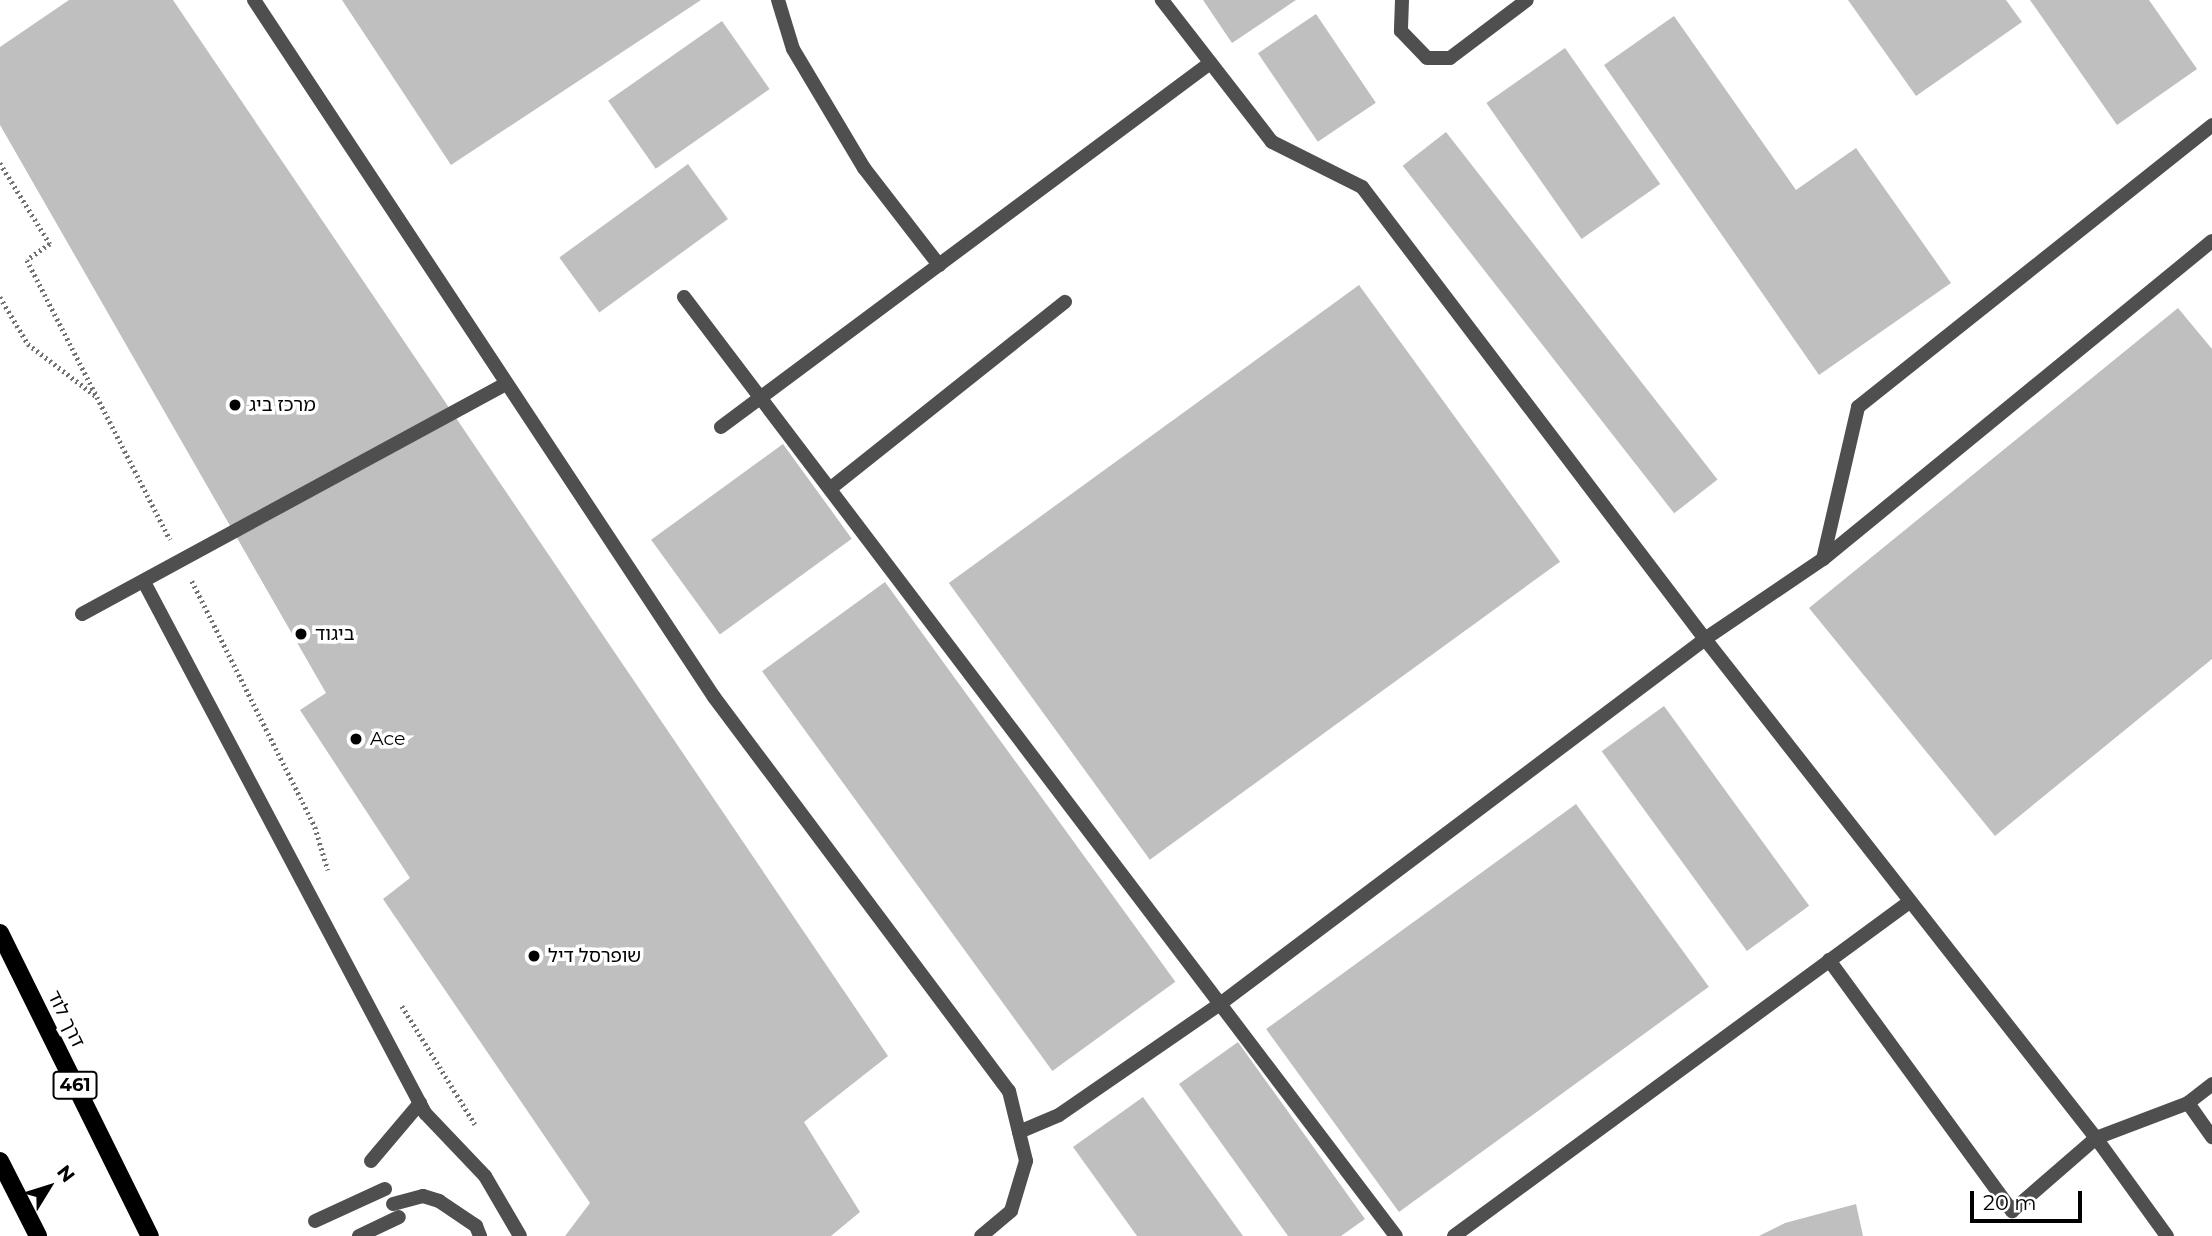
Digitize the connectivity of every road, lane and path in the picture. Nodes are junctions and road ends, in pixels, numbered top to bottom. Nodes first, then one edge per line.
1 (254, 0) edge
2 (778, 0) edge
3 (1162, 0) edge
4 (1402, 0) edge
5 (1527, 0) edge
6 (1210, 63) junction
7 (2212, 125) edge
8 (0, 163) edge
9 (2212, 241) edge
10 (939, 265) junction
11 (0, 297) edge
12 (684, 297) dead end
13 (1065, 302) dead end
14 (505, 384) junction
15 (762, 397) junction
16 (99, 399) junction
17 (721, 427) dead end
18 (831, 488) junction
19 (1823, 559) junction
20 (182, 562) junction
21 (144, 582) junction
22 (82, 614) dead end
23 (1705, 639) junction
24 (330, 874) dead end
25 (1908, 903) junction
26 (0, 933) edge
27 (1829, 960) junction
28 (399, 1002) dead end
29 (1220, 1003) junction
30 (2212, 1084) edge
31 (420, 1103) junction
32 (2188, 1103) junction
33 (479, 1131) dead end
34 (1019, 1132) junction
35 (2212, 1137) edge
36 (2096, 1138) junction
37 (0, 1161) edge
38 (371, 1161) dead end
39 (385, 1189) dead end
40 (315, 1221) dead end
41 (38, 1236) edge
42 (150, 1236) edge
43 (359, 1236) edge
44 (480, 1236) edge
45 (520, 1236) edge
46 (981, 1236) edge
47 (1396, 1236) edge
48 (1454, 1236) edge
49 (2167, 1236) edge

1 - 14 street
2 - 10 street
3 - 6 street
4 - 5 street
6 - 10 street
6 - 23 street
7 - 19 street
8 - 16 path
9 - 19 street
10 - 15 street
11 - 16 path
12 - 15 street
13 - 18 street
14 - 20 street
14 - 34 street
15 - 17 street
15 - 18 street
16 - 20 path
18 - 29 street
19 - 23 street
20 - 21 street
20 - 24 path
21 - 22 street
21 - 31 street
23 - 25 street
23 - 29 street
25 - 27 street
25 - 36 street
26 - 42 main road, דרך לוד / 461
27 - 36 street
27 - 48 street
28 - 33 path
29 - 34 street
29 - 47 street
30 - 32 street
31 - 38 street
31 - 45 street
32 - 35 street
32 - 36 street
34 - 46 street
36 - 49 street
37 - 41 main road
39 - 40 street
43 - 44 street

